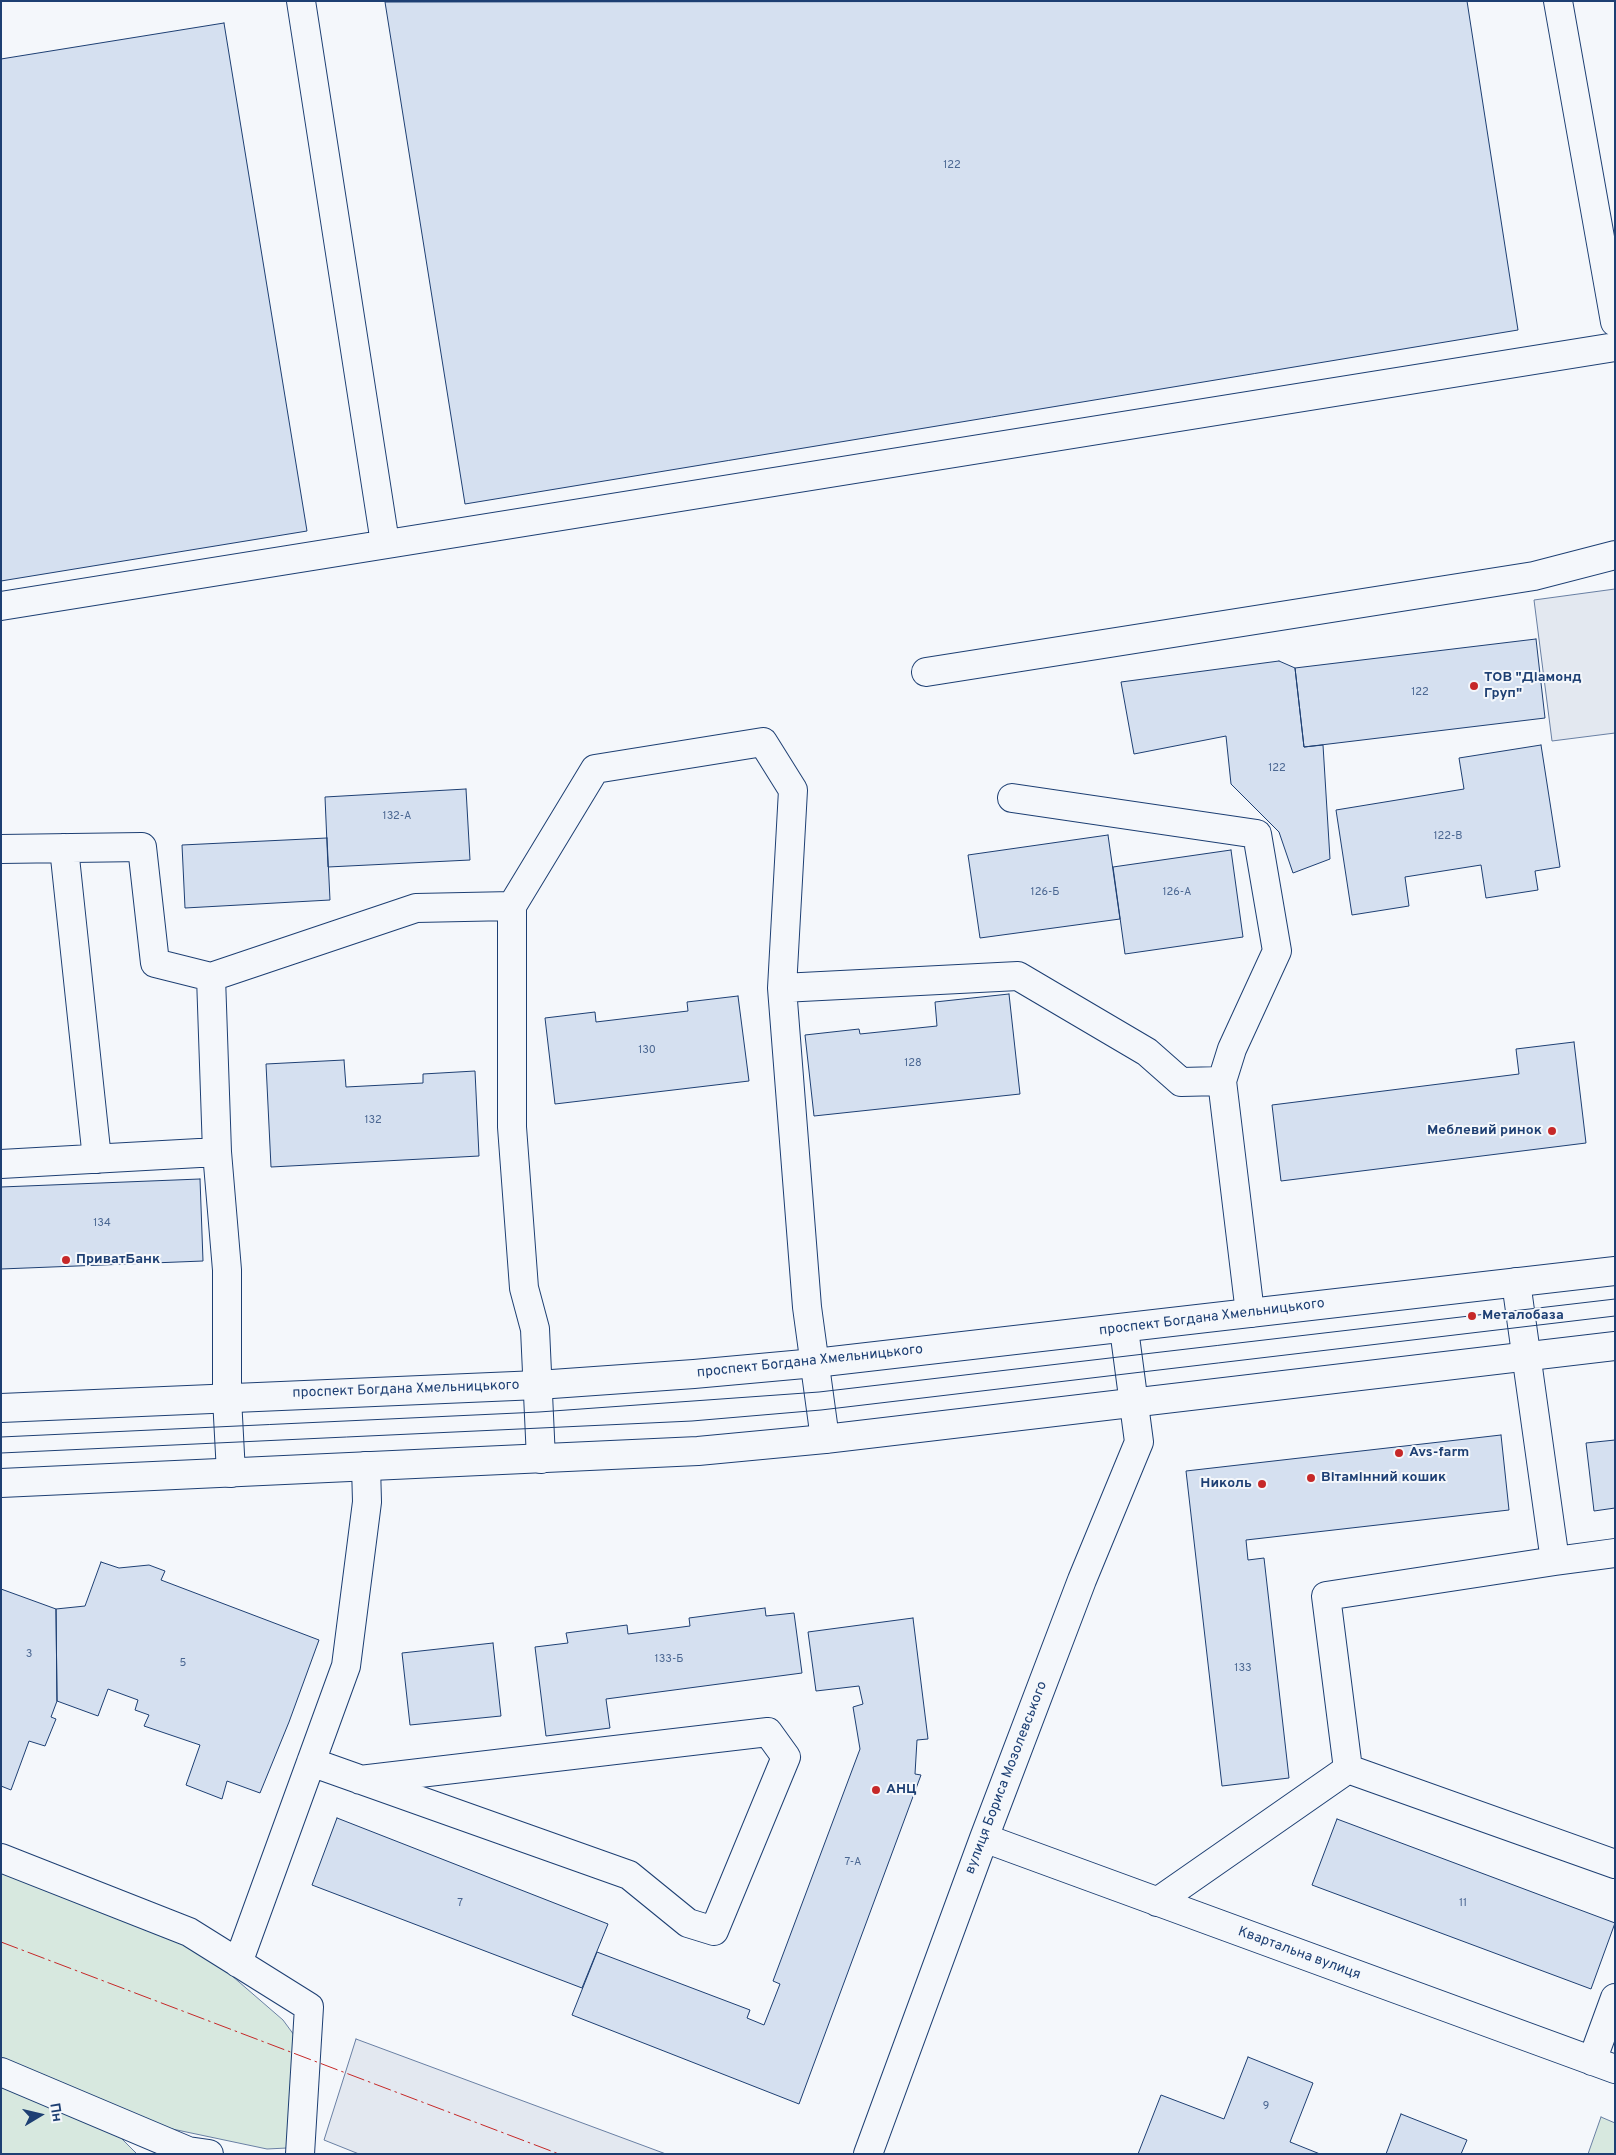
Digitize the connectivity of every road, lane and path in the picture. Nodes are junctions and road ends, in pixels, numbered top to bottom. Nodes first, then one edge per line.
1 (301, 1) edge
2 (1558, 1) edge
3 (1615, 322) edge
4 (1615, 347) edge
5 (385, 543) junction
6 (1615, 555) edge
7 (1, 606) edge
8 (926, 672) dead end
9 (1012, 798) dead end
10 (64, 848) junction
11 (1, 849) edge
12 (512, 906) junction
13 (211, 977) junction
14 (782, 988) junction
15 (1222, 1082) junction
16 (217, 1152) junction
17 (97, 1158) junction
18 (1, 1164) edge
19 (1615, 1271) edge
20 (1516, 1282) junction
21 (1250, 1314) junction
22 (1124, 1328) junction
23 (1615, 1346) edge
24 (1526, 1356) junction
25 (815, 1363) junction
26 (538, 1385) junction
27 (227, 1398) junction
28 (1134, 1403) junction
29 (1, 1408) edge
30 (825, 1438) junction
31 (542, 1459) junction
32 (366, 1466) junction
33 (231, 1473) junction
34 (1, 1483) edge
35 (1615, 1554) edge
36 (1555, 1561) junction
37 (311, 1762) junction
38 (1348, 1769) junction
39 (360, 1780) junction
40 (984, 1838) junction
41 (1, 1858) edge
42 (1615, 1864) edge
43 (1157, 1902) junction
44 (238, 1963) junction
45 (1615, 1998) edge
46 (1603, 2065) edge
47 (1, 2072) edge
48 (194, 2153) edge
49 (300, 2154) edge
50 (868, 2154) edge

1 - 5 main road
2 - 3 main road
4 - 5 main road
5 - 7 main road
6 - 8 main road
9 - 15 main road
10 - 11 main road
10 - 13 main road
10 - 17 main road
12 - 13 main road
12 - 14 main road
12 - 26 main road
13 - 16 main road
14 - 15 main road
14 - 25 main road
15 - 21 main road
16 - 17 main road
16 - 27 main road
17 - 18 main road
19 - 20 main road, проспект Богдана Хмельницького
20 - 21 main road, проспект Богдана Хмельницького
20 - 24 main road
21 - 22 main road, проспект Богдана Хмельницького
22 - 25 main road, проспект Богдана Хмельницького
22 - 28 main road, вулиця Бориса Мозолевського
23 - 24 main road
24 - 28 main road
24 - 36 main road
25 - 26 main road, проспект Богдана Хмельницького
25 - 30 main road
26 - 27 main road, проспект Богдана Хмельницького
26 - 31 main road
27 - 29 main road, проспект Богдана Хмельницького
27 - 33 main road
28 - 30 main road
28 - 40 main road, вулиця Бориса Мозолевського
30 - 31 main road
31 - 32 main road
32 - 33 main road
32 - 37 main road
33 - 34 main road
35 - 36 main road
36 - 38 main road
37 - 39 main road
37 - 44 main road
38 - 42 main road
38 - 43 main road
39 - 39 main road
40 - 43 main road, Квартальна вулиця
40 - 50 main road, вулиця Бориса Мозолевського
41 - 44 main road
43 - 46 main road, Квартальна вулиця
44 - 49 main road
45 - 46 main road
47 - 48 main road

